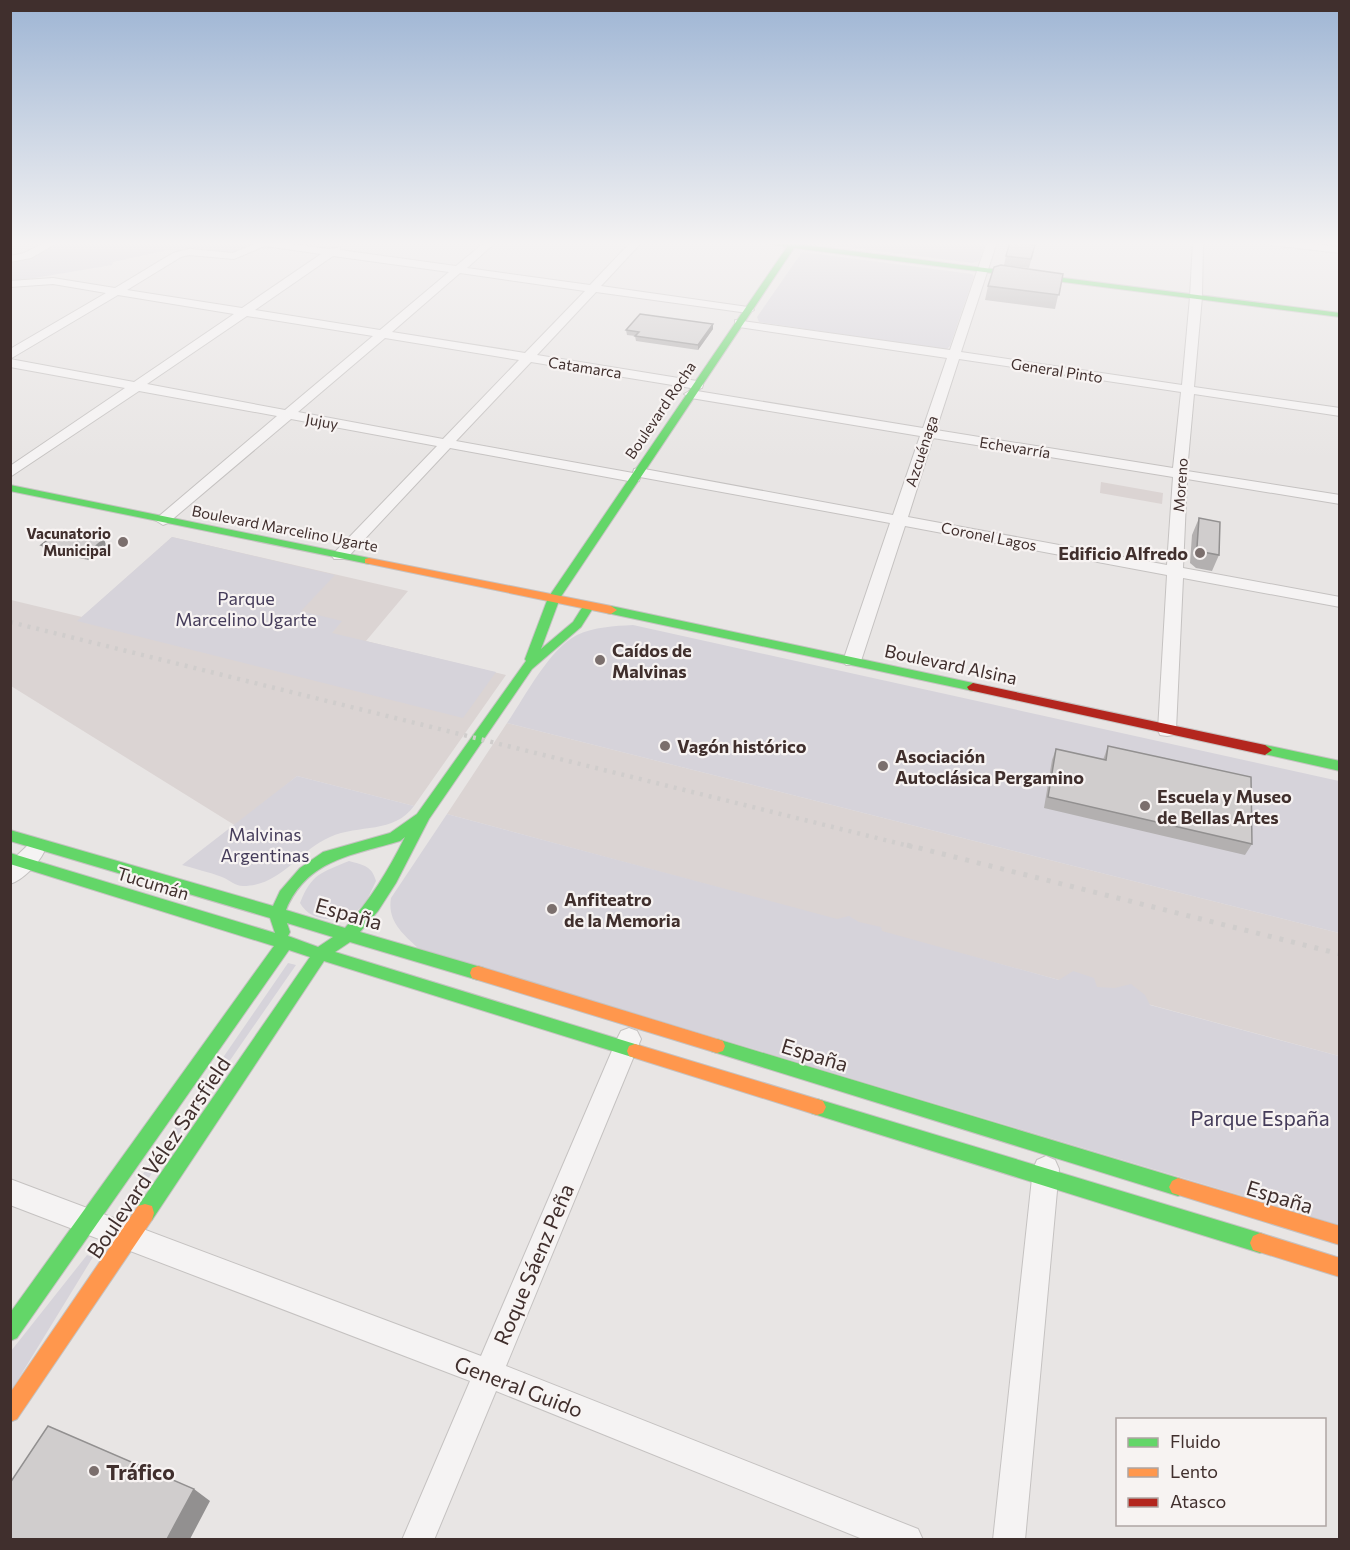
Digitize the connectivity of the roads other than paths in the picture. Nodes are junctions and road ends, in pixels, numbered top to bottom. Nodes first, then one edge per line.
1 (78, 314) edge
2 (241, 314) edge
3 (259, 314) edge
4 (405, 314) edge
5 (569, 314) edge
6 (745, 314) edge
7 (968, 314) edge
8 (1195, 314) edge
9 (739, 323) junction
10 (382, 334) junction
11 (10, 355) edge
12 (954, 355) junction
13 (528, 358) junction
14 (10, 363) edge
15 (135, 387) junction
16 (694, 389) junction
17 (1189, 390) junction
18 (1340, 412) edge
19 (287, 415) junction
20 (927, 432) junction
21 (446, 444) junction
22 (10, 473) edge
23 (1180, 474) junction
24 (636, 475) junction
25 (10, 488) edge
26 (1340, 500) edge
27 (163, 520) junction
28 (899, 520) junction
29 (340, 556) junction
30 (1175, 571) junction
31 (554, 598) junction
32 (1340, 602) edge
33 (589, 605) junction
34 (852, 661) junction
35 (528, 666) junction
36 (1167, 729) junction
37 (1340, 766) edge
38 (423, 816) junction
39 (10, 835) edge
40 (41, 844) junction
41 (15, 865) edge
42 (277, 915) junction
43 (349, 934) junction
44 (286, 942) junction
45 (321, 953) junction
46 (631, 1035) junction
47 (1049, 1147) junction
48 (1045, 1177) junction
49 (10, 1192) edge
50 (88, 1222) junction
51 (1340, 1236) edge
52 (129, 1238) junction
53 (1340, 1268) edge
54 (10, 1331) edge
55 (487, 1373) junction
56 (10, 1412) edge
57 (418, 1539) edge
58 (907, 1539) edge
59 (1009, 1539) edge

1 - 11 street
2 - 15 street
3 - 10 street, Catamarca
4 - 10 street
5 - 13 street
6 - 9 main road, Boulevard Rocha
7 - 12 street, Azcuénaga
8 - 17 street, Moreno
9 - 12 street, General Pinto
9 - 16 main road, Boulevard Rocha
10 - 13 street, Catamarca
10 - 19 street
12 - 17 street, General Pinto
12 - 20 street, Azcuénaga
13 - 16 street, Catamarca
13 - 21 street
14 - 15 street, Jujuy
15 - 19 street, Jujuy
15 - 22 street
16 - 20 street, Echevarría
16 - 24 main road, Boulevard Rocha
17 - 18 street, General Pinto
17 - 23 street, Moreno
19 - 21 street, Jujuy
19 - 27 street
20 - 23 street, Echevarría
20 - 28 street, Azcuénaga
21 - 24 street, Jujuy
21 - 29 street
23 - 26 street, Echevarría
23 - 30 street, Moreno
24 - 28 street, Coronel Lagos
24 - 31 main road, Boulevard Rocha
25 - 27 main road, Boulevard Marcelino Ugarte
27 - 29 main road, Boulevard Marcelino Ugarte
28 - 30 street, Coronel Lagos
28 - 34 street, Azcuénaga
29 - 31 main road, Boulevard Marcelino Ugarte
30 - 32 street, Coronel Lagos
30 - 36 street, Moreno
31 - 33 main road, Boulevard Alsina
31 - 35 main road, Boulevard Rocha
33 - 34 main road, Boulevard Alsina
33 - 35 main road
34 - 36 main road, Boulevard Alsina
35 - 38 main road
36 - 37 main road, Boulevard Alsina
38 - 42 main road
38 - 43 main road, Boulevard Vélez Sarsfield
39 - 40 main road, Tucumán
40 - 41 street
40 - 42 main road, Tucumán
41 - 44 main road, Tucumán
42 - 43 main road, España
42 - 44 main road
43 - 45 main road, Boulevard Vélez Sarsfield
43 - 46 main road, España
44 - 45 main road, España
44 - 50 main road, Boulevard Vélez Sarsfield
45 - 46 main road, España
45 - 52 main road, Boulevard Vélez Sarsfield
46 - 47 main road, España
46 - 48 main road, España
46 - 55 street, Roque Sáenz Peña
47 - 48 street
47 - 51 main road, España
48 - 53 main road, España
48 - 59 street
49 - 50 street, General Guido
50 - 52 street, General Guido
50 - 54 main road, Boulevard Vélez Sarsfield
52 - 55 street, General Guido
52 - 56 main road, Boulevard Vélez Sarsfield
55 - 57 street, Roque Sáenz Peña
55 - 58 street, General Guido

